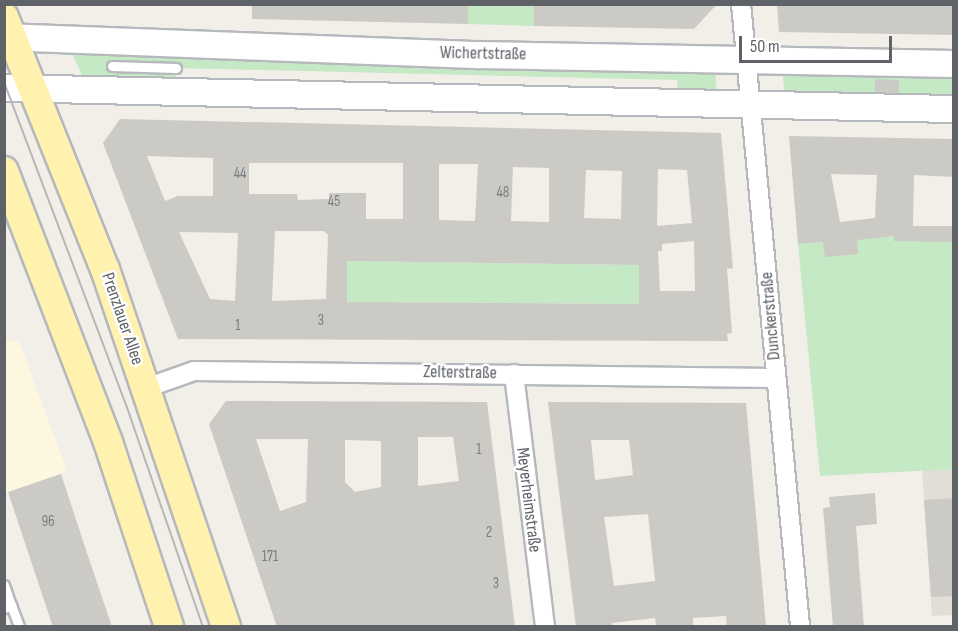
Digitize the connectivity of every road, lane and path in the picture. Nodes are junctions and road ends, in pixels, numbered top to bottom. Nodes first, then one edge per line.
1 (741, 4) edge
2 (7, 30) edge
3 (746, 57) junction
4 (954, 64) edge
5 (112, 66) dead end
6 (176, 68) dead end
7 (4, 88) edge
8 (35, 89) junction
9 (750, 103) junction
10 (954, 109) edge
11 (4, 171) edge
12 (514, 374) junction
13 (776, 378) junction
14 (146, 388) junction
15 (4, 585) edge
16 (8, 606) edge
17 (18, 627) edge
18 (169, 627) edge
19 (226, 627) edge
20 (545, 627) edge
21 (800, 627) edge

1 - 3 street, Dunckerstraße
2 - 3 street, Wichertstraße
2 - 8 main road, Prenzlauer Allee
3 - 4 street, Wichertstraße
3 - 9 street, Dunckerstraße
5 - 6 lane
7 - 8 street
8 - 9 street
8 - 14 main road, Prenzlauer Allee
9 - 10 street
9 - 13 street, Dunckerstraße
11 - 18 main road
12 - 13 street, Zelterstraße
12 - 14 street, Zelterstraße
12 - 20 street, Meyerheimstraße
13 - 21 street, Dunckerstraße
14 - 19 main road, Prenzlauer Allee
15 - 16 lane
16 - 17 lane

